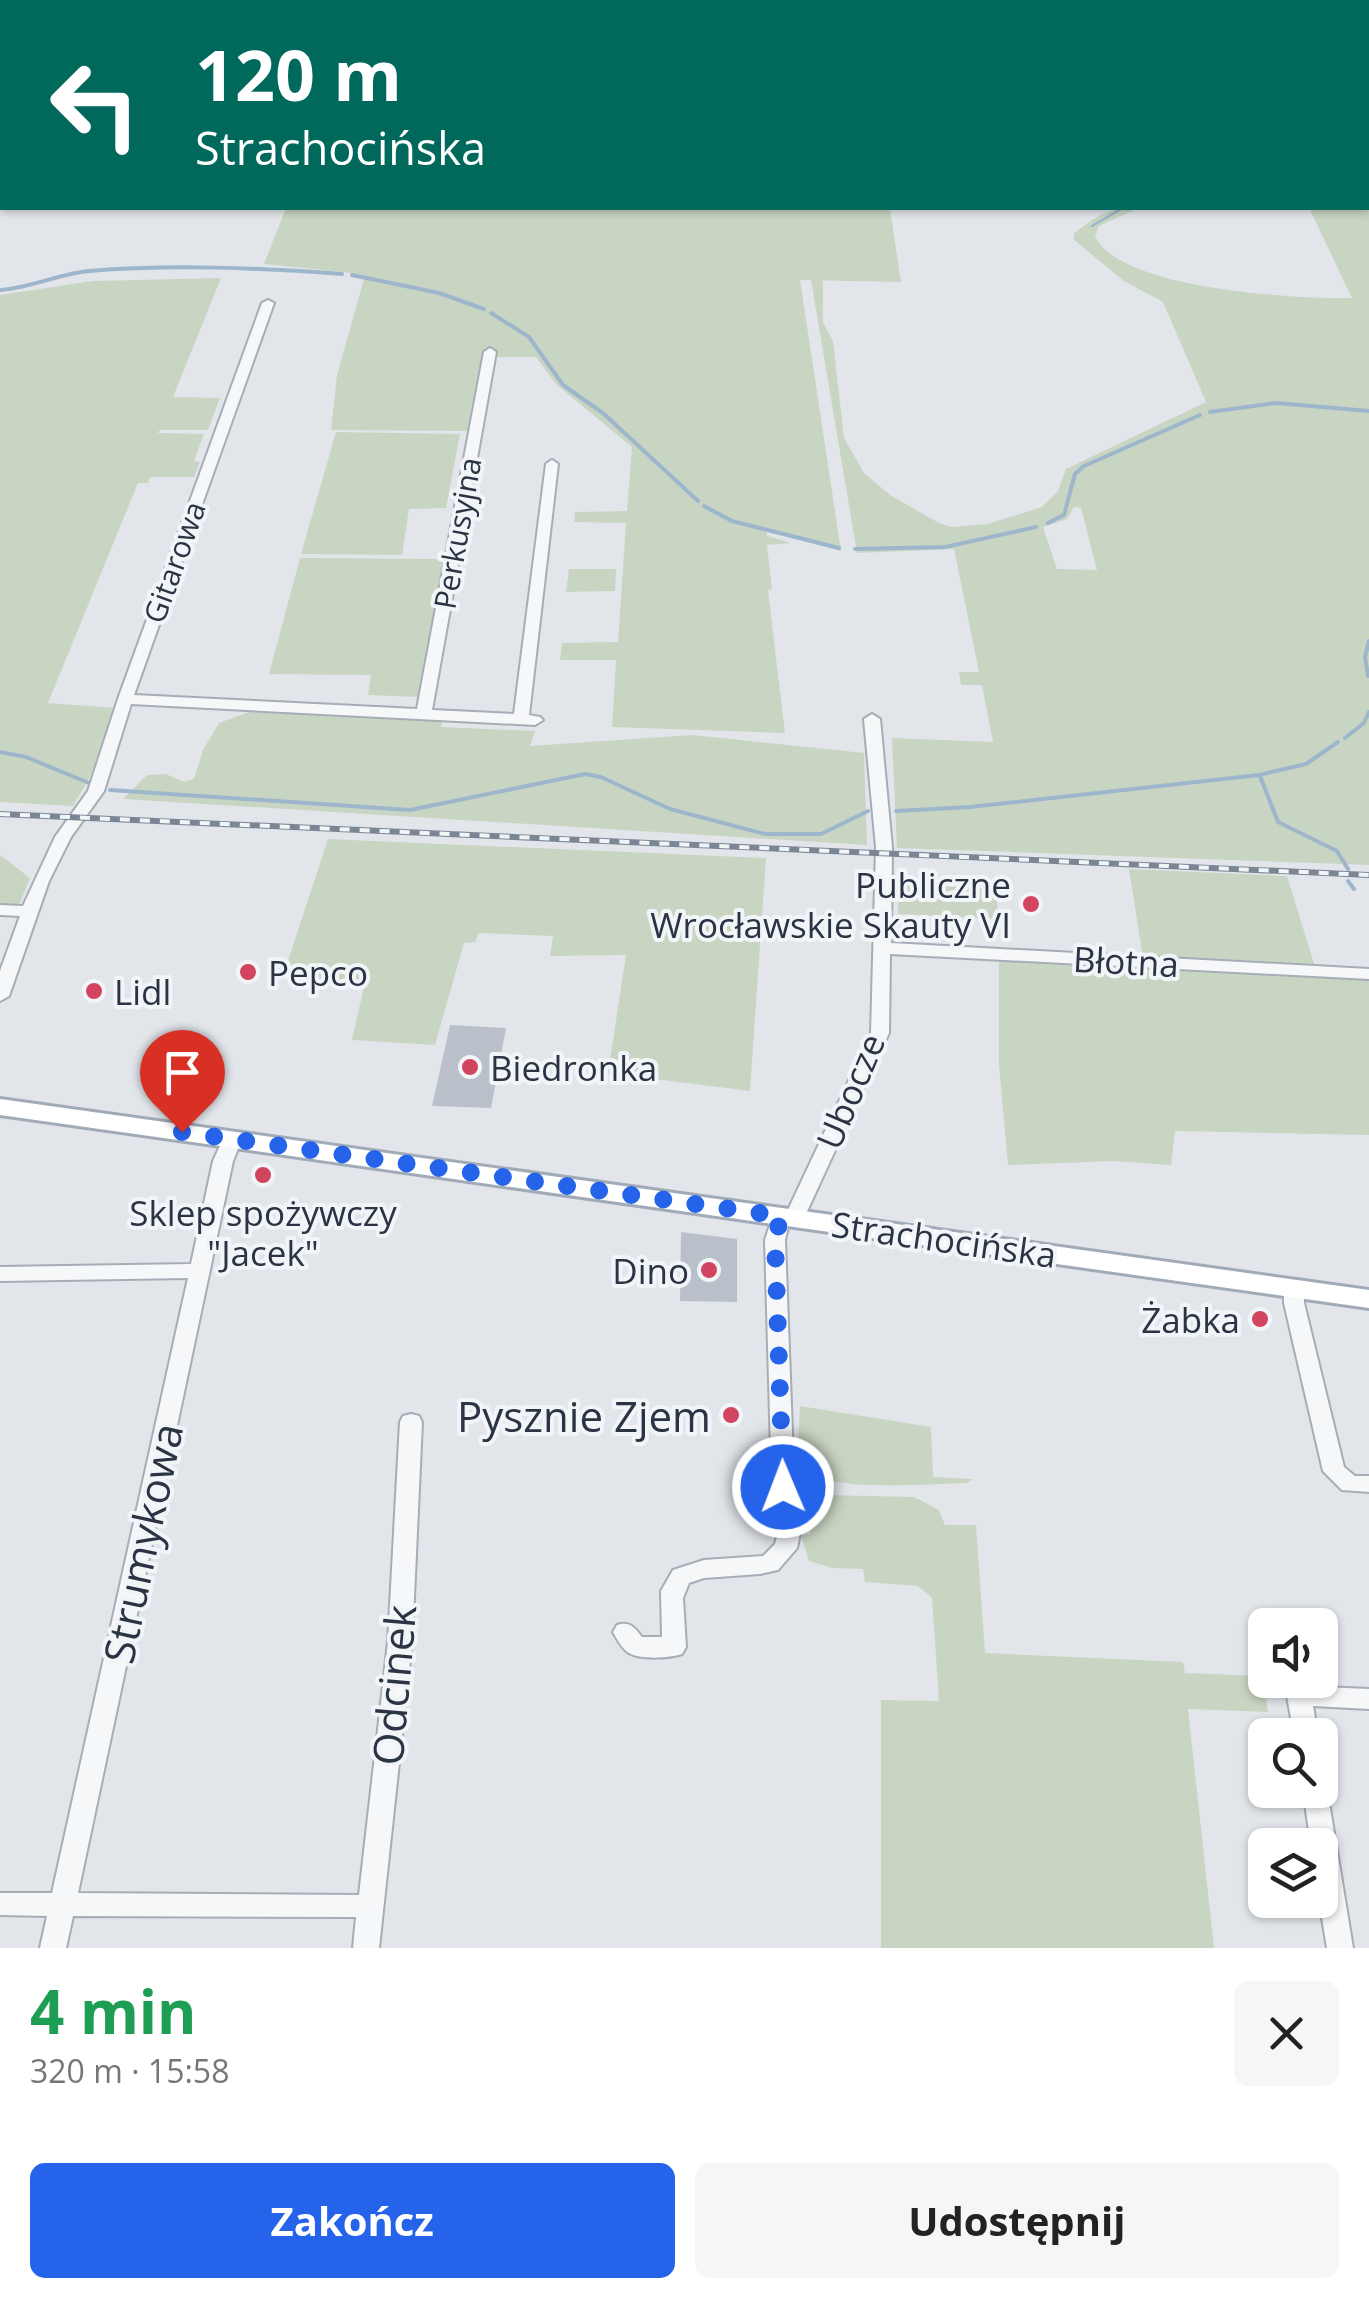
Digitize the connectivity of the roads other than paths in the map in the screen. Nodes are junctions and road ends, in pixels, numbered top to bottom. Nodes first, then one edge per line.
1 (268, 303) dead end
2 (490, 352) dead end
3 (552, 464) dead end
4 (125, 698) junction
5 (424, 714) junction
6 (872, 719) dead end
7 (0, 910) edge
8 (30, 912) junction
9 (884, 948) junction
10 (1369, 974) edge
11 (0, 996) edge
12 (0, 1107) edge
13 (232, 1140) junction
14 (787, 1217) junction
15 (200, 1271) junction
16 (0, 1275) edge
17 (1294, 1288) junction
18 (1369, 1299) edge
19 (411, 1422) dead end
20 (1369, 1484) edge
21 (625, 1632) dead end
22 (1369, 1699) edge
23 (1303, 1718) edge
24 (1317, 1808) edge
25 (0, 1904) edge
26 (63, 1905) junction
27 (370, 1906) junction
28 (53, 1948) edge
29 (366, 1948) edge
30 (1340, 1948) edge

1 - 4 street, Gitarowa
2 - 5 street, Perkusyjna
3 - 5 street
4 - 5 street
4 - 8 street, Gitarowa
6 - 9 street, Ubocze
7 - 8 street
8 - 11 street, Gitarowa
9 - 10 street, Błotna
9 - 14 street, Ubocze
12 - 13 main road, Strachocińska
13 - 14 main road, Strachocińska
13 - 15 street, Strumykowa
14 - 17 main road, Strachocińska
14 - 21 street, Ubocze
15 - 16 street
15 - 26 street, Strumykowa
17 - 18 main road, Strachocińska
17 - 20 street
19 - 27 street, Odcinek
22 - 23 street
24 - 30 street
25 - 26 street
26 - 27 street
26 - 28 street, Strumykowa
27 - 29 street, Odcinek

